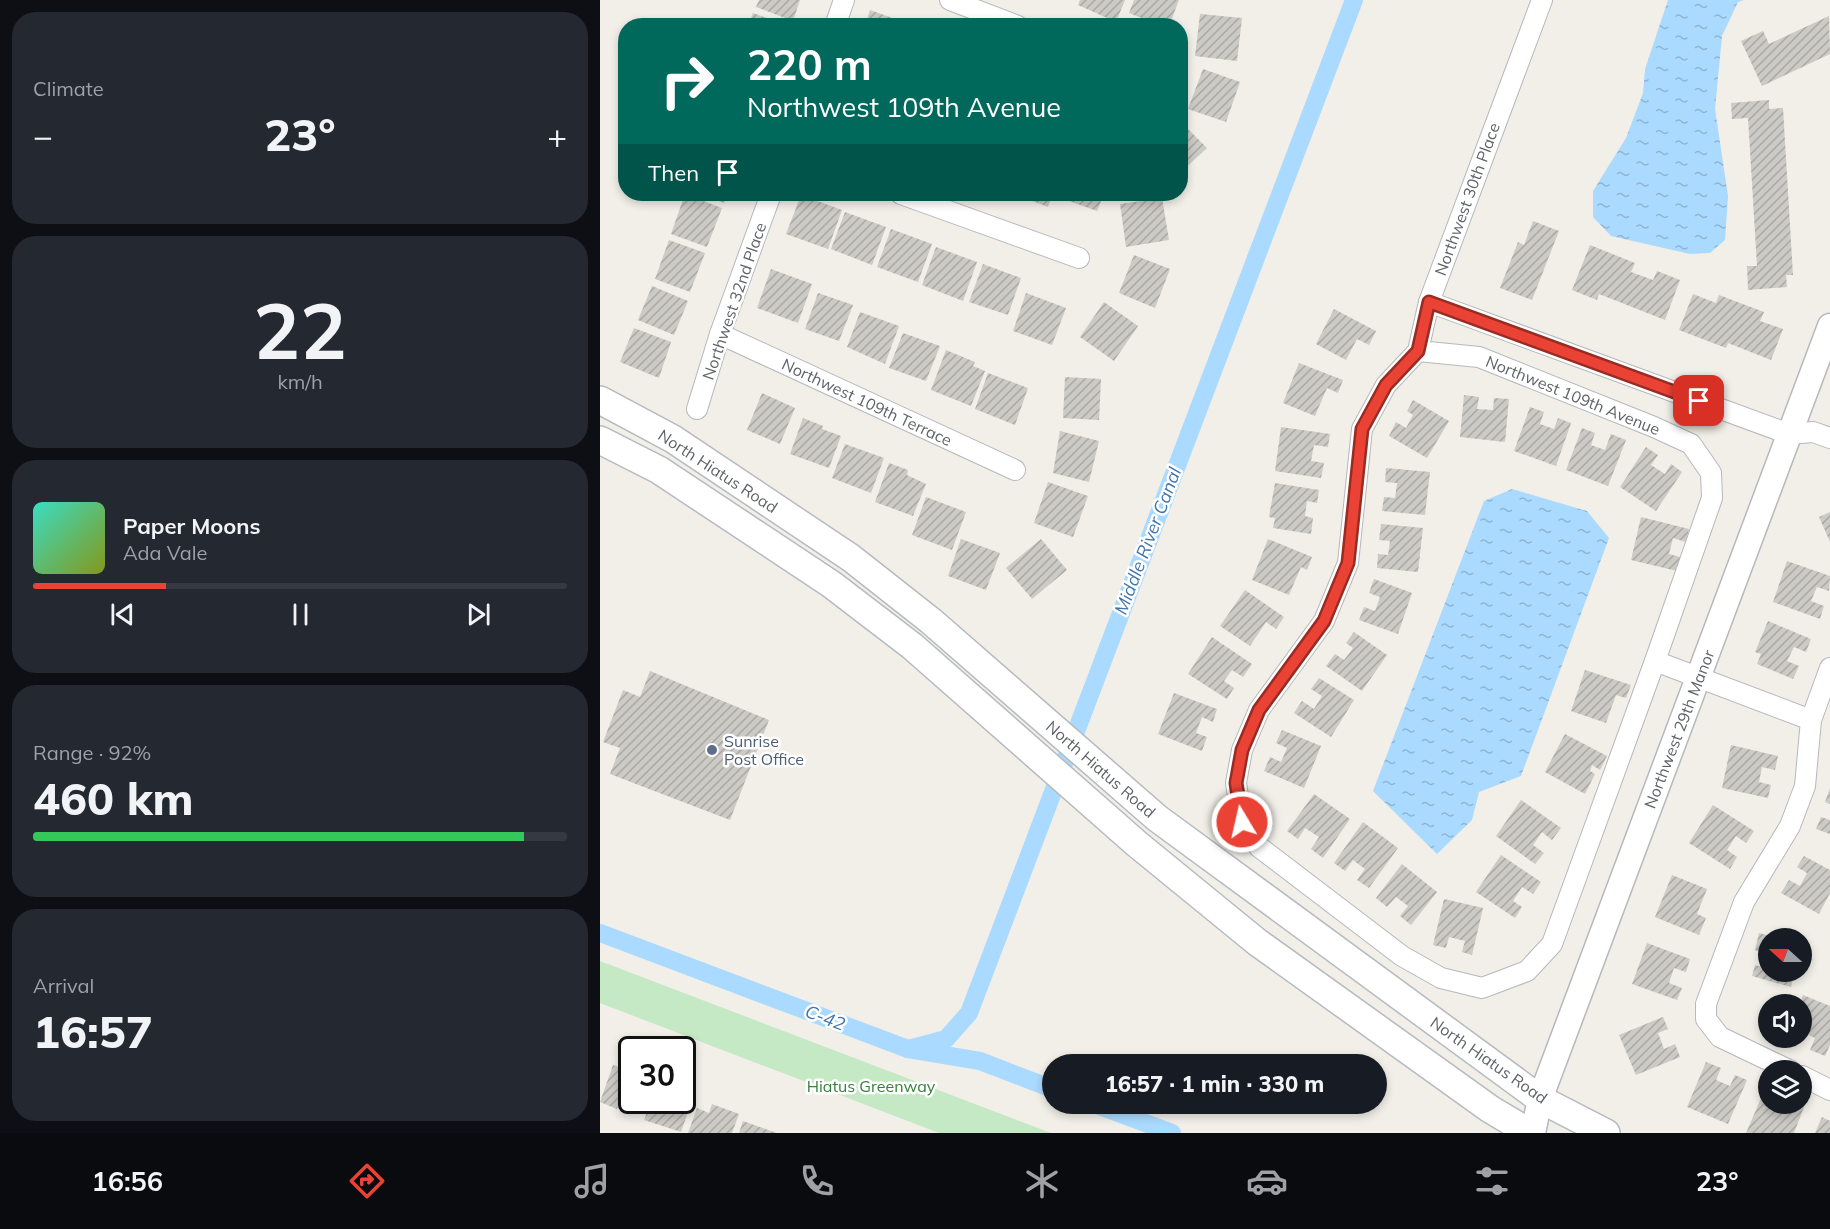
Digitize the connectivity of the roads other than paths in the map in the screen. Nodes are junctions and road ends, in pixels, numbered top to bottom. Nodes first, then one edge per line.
1 (844, 0) edge
2 (950, 0) edge
3 (1542, 0) edge
4 (838, 18) edge
5 (997, 18) edge
6 (768, 201) edge
7 (920, 201) edge
8 (1079, 258) dead end
9 (1429, 302) junction
10 (1830, 326) edge
11 (720, 334) junction
12 (1418, 351) junction
13 (600, 400) edge
14 (698, 409) dead end
15 (1789, 434) junction
16 (1830, 438) edge
17 (600, 440) edge
18 (1015, 470) dead end
19 (1655, 661) junction
20 (1830, 668) edge
21 (1699, 677) junction
22 (1811, 720) junction
23 (1768, 1060) edge
24 (1812, 1081) edge
25 (1830, 1090) edge
26 (1540, 1099) junction
27 (1532, 1133) edge
28 (1606, 1133) edge

1 - 4 street
2 - 5 street
3 - 9 street, Northwest 30th Place
6 - 11 street, Northwest 32nd Place
7 - 8 street
9 - 12 street, Northwest 30th Place
9 - 15 street
10 - 15 street, Northwest 29th Manor
11 - 14 street, Northwest 32nd Place
11 - 18 street, Northwest 109th Terrace
12 - 19 street, Northwest 109th Avenue
12 - 19 street
13 - 26 main road, North Hiatus Road
15 - 16 street
15 - 21 street, Northwest 29th Manor
17 - 27 main road, North Hiatus Road
19 - 21 street
20 - 22 street
21 - 22 street
21 - 26 street, Northwest 29th Manor
22 - 23 street
24 - 25 street
26 - 27 street, Northwest 29th Manor
26 - 28 main road, North Hiatus Road

